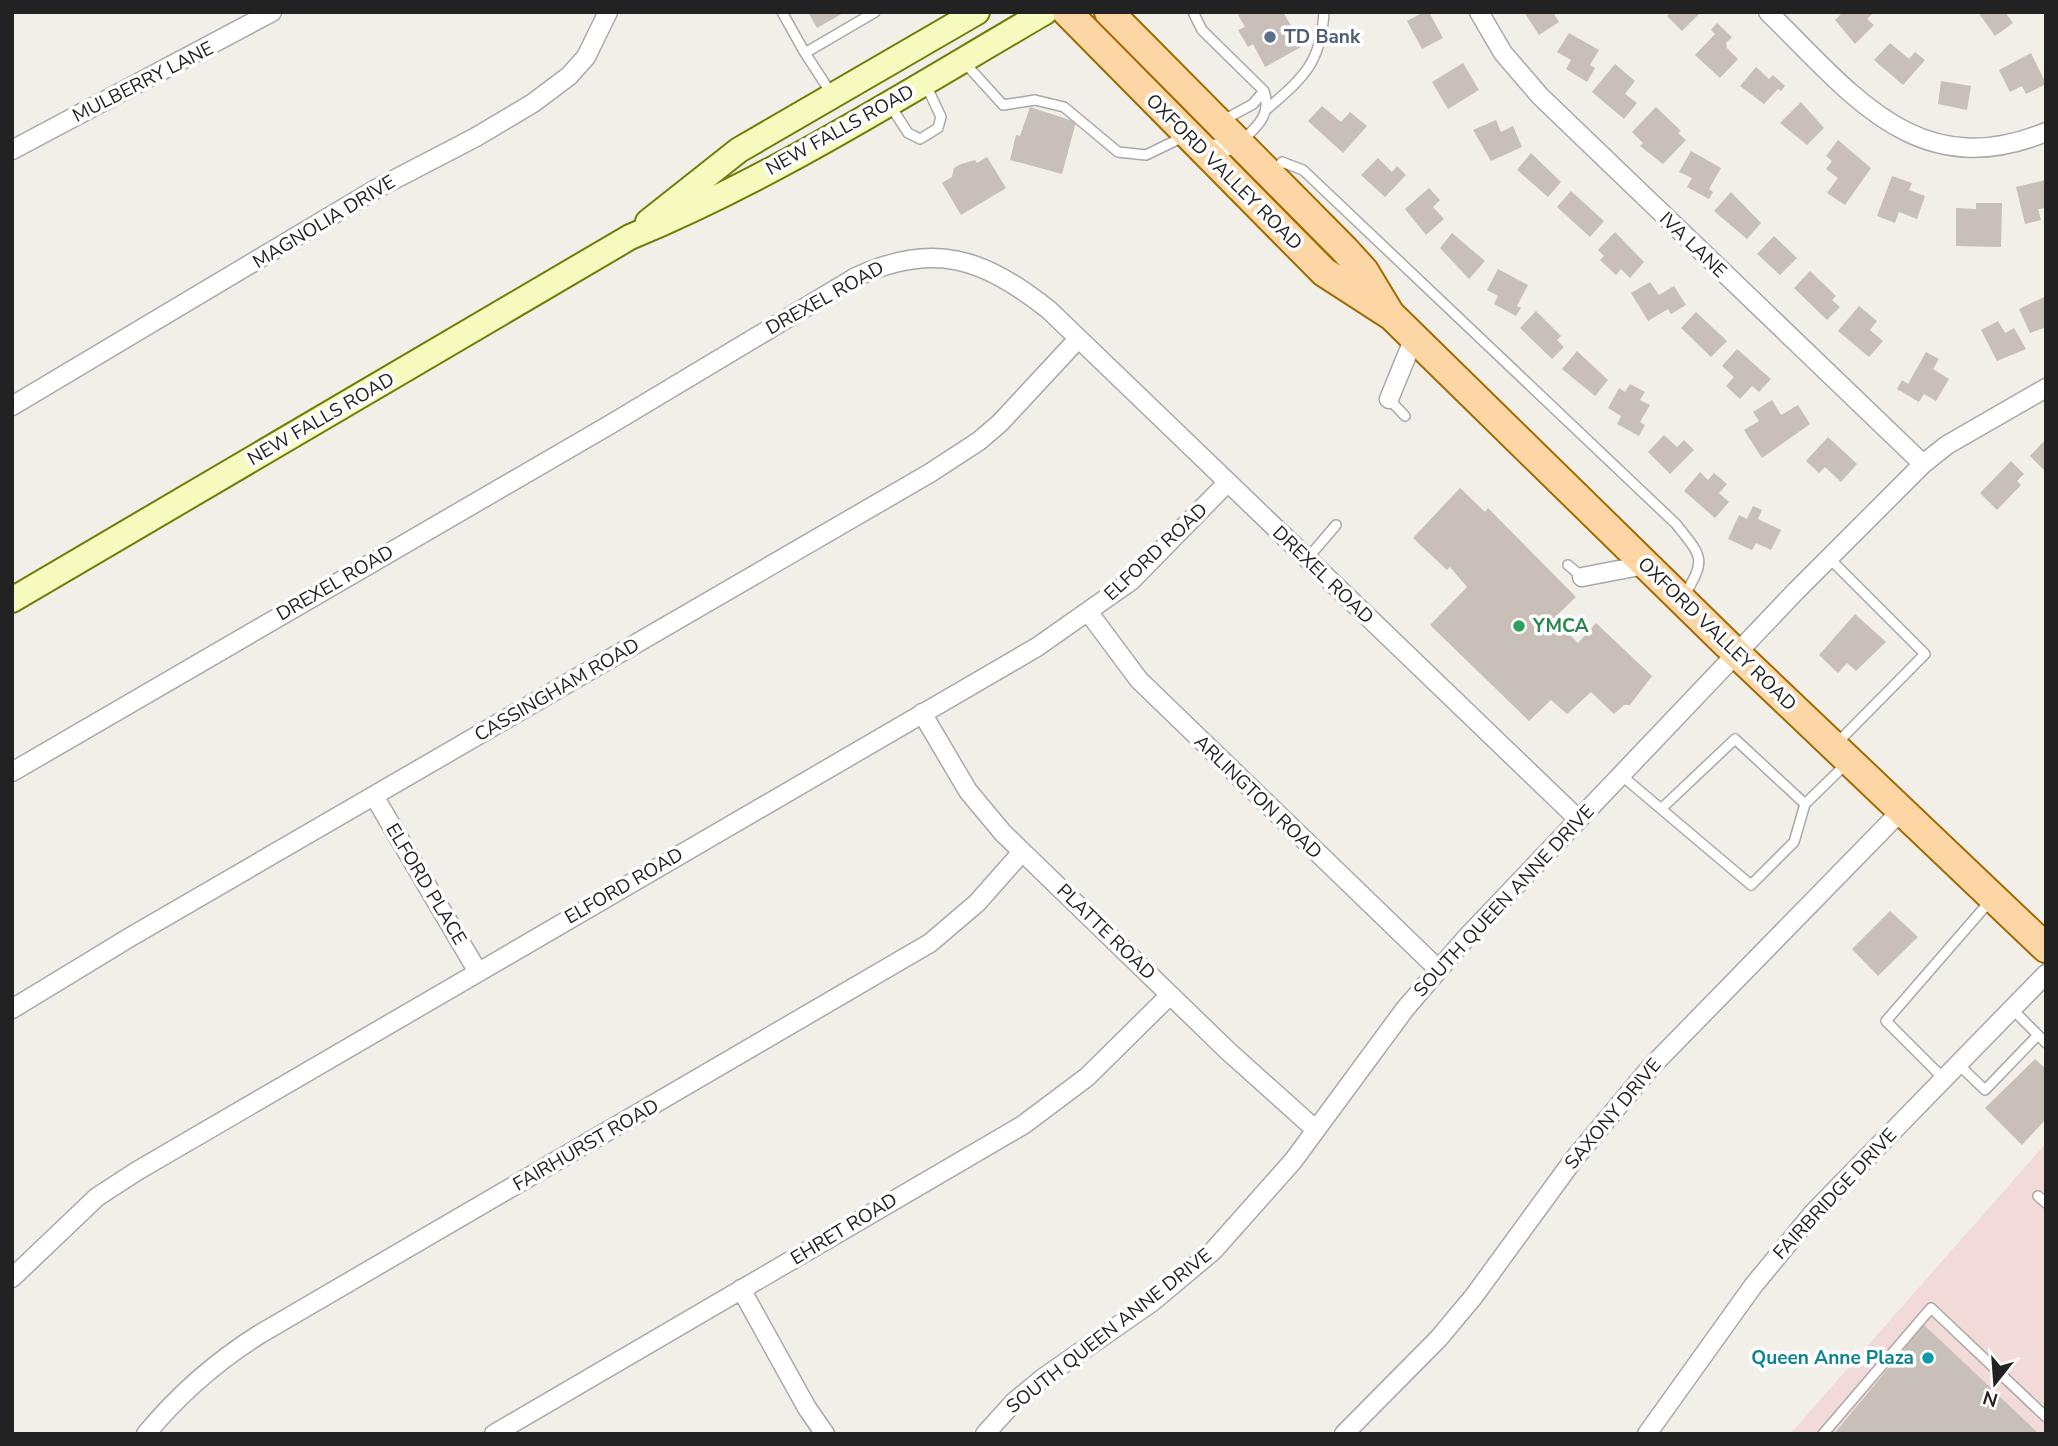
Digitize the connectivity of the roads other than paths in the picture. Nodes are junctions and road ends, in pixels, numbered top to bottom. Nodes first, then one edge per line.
1 (272, 12) edge
2 (608, 12) edge
3 (782, 12) edge
4 (875, 12) edge
5 (977, 12) edge
6 (1045, 12) edge
7 (1068, 12) edge
8 (1109, 12) edge
9 (1193, 12) edge
10 (1324, 12) edge
11 (1479, 12) edge
12 (1768, 12) edge
13 (805, 53) junction
14 (962, 60) junction
15 (924, 82) junction
16 (1264, 91) junction
17 (834, 97) junction
18 (889, 103) junction
19 (1267, 109) junction
20 (1198, 126) junction
21 (2046, 132) edge
22 (1237, 145) junction
23 (12, 150) edge
24 (1269, 177) junction
25 (630, 237) junction
26 (1392, 316) junction
27 (1414, 338) junction
28 (1077, 339) junction
29 (2046, 388) edge
30 (1389, 399) joint
31 (12, 406) edge
32 (1405, 416) dead end
33 (1923, 464) junction
34 (1227, 483) junction
35 (1336, 525) dead end
36 (1829, 558) junction
37 (1307, 559) junction
38 (1645, 565) junction
39 (1575, 571) dead end
40 (12, 600) edge
41 (1681, 600) junction
42 (1089, 613) junction
43 (1737, 654) junction
44 (922, 713) junction
45 (1842, 753) junction
46 (12, 772) edge
47 (1621, 775) junction
48 (374, 796) junction
49 (1805, 804) junction
50 (1661, 809) junction
51 (1901, 811) junction
52 (1578, 820) junction
53 (1022, 852) junction
54 (1993, 898) junction
55 (2046, 948) edge
56 (1439, 970) junction
57 (478, 972) junction
58 (2046, 974) edge
59 (1170, 995) junction
60 (2011, 1009) junction
61 (12, 1010) edge
62 (2038, 1035) junction
63 (2046, 1043) edge
64 (1958, 1064) junction
65 (1944, 1079) junction
66 (1316, 1130) junction
67 (12, 1278) edge
68 (741, 1289) junction
69 (2046, 1417) edge
70 (146, 1434) edge
71 (494, 1434) edge
72 (825, 1434) edge
73 (985, 1434) edge
74 (1345, 1434) edge
75 (1647, 1434) edge
76 (1823, 1434) edge

1 - 23 street, MULBERRY LANE
2 - 31 street, MAGNOLIA DRIVE
3 - 13 lane
4 - 13 lane
5 - 17 main road, NEW FALLS ROAD
6 - 14 main road, NEW FALLS ROAD
7 - 20 main road, OXFORD VALLEY ROAD
8 - 20 main road, OXFORD VALLEY ROAD
9 - 16 lane
10 - 19 lane
11 - 33 street, IVA LANE
12 - 21 street
13 - 17 lane
14 - 15 main road, NEW FALLS ROAD
14 - 20 lane
15 - 18 main road, NEW FALLS ROAD
15 - 18 lane
16 - 19 lane
16 - 20 lane
17 - 25 main road, NEW FALLS ROAD
18 - 25 main road, NEW FALLS ROAD
19 - 22 lane
20 - 22 main road, OXFORD VALLEY ROAD
20 - 26 main road, OXFORD VALLEY ROAD
22 - 24 main road, OXFORD VALLEY ROAD
24 - 26 main road, OXFORD VALLEY ROAD
24 - 41 lane
25 - 40 main road, NEW FALLS ROAD
26 - 27 main road, OXFORD VALLEY ROAD
27 - 30 street
27 - 38 main road, OXFORD VALLEY ROAD
28 - 34 street, DREXEL ROAD
28 - 46 street, DREXEL ROAD
28 - 48 street, CASSINGHAM ROAD
29 - 33 street, SOUTH QUEEN ANNE DRIVE
30 - 32 lane
33 - 36 street, SOUTH QUEEN ANNE DRIVE
34 - 37 street, DREXEL ROAD
34 - 42 street, ELFORD ROAD
35 - 37 lane
36 - 43 street, SOUTH QUEEN ANNE DRIVE
36 - 45 lane
37 - 52 street, DREXEL ROAD
38 - 39 street
38 - 41 main road, OXFORD VALLEY ROAD
41 - 43 main road, OXFORD VALLEY ROAD
42 - 44 street, ELFORD ROAD
42 - 56 street, ARLINGTON ROAD
43 - 45 main road, OXFORD VALLEY ROAD
43 - 47 street, SOUTH QUEEN ANNE DRIVE
44 - 53 street, PLATTE ROAD
44 - 57 street, ELFORD ROAD
45 - 49 lane
45 - 51 main road, OXFORD VALLEY ROAD
47 - 50 lane
47 - 52 street, SOUTH QUEEN ANNE DRIVE
48 - 57 street, ELFORD PLACE
48 - 61 street, CASSINGHAM ROAD
49 - 50 lane
49 - 50 lane
51 - 54 main road, OXFORD VALLEY ROAD
51 - 74 street, SAXONY DRIVE
52 - 56 street, SOUTH QUEEN ANNE DRIVE
53 - 59 street, PLATTE ROAD
53 - 70 street, FAIRHURST ROAD
54 - 55 main road, OXFORD VALLEY ROAD
54 - 65 lane
56 - 66 street, SOUTH QUEEN ANNE DRIVE
57 - 67 street, ELFORD ROAD
58 - 60 street, FAIRBRIDGE DRIVE
59 - 66 street, PLATTE ROAD
59 - 68 street, EHRET ROAD
60 - 62 lane
60 - 64 street, FAIRBRIDGE DRIVE
62 - 63 lane
62 - 64 lane
64 - 65 street, FAIRBRIDGE DRIVE
65 - 75 street, FAIRBRIDGE DRIVE
66 - 73 street, SOUTH QUEEN ANNE DRIVE
68 - 71 street, EHRET ROAD
68 - 72 street
69 - 76 lane

